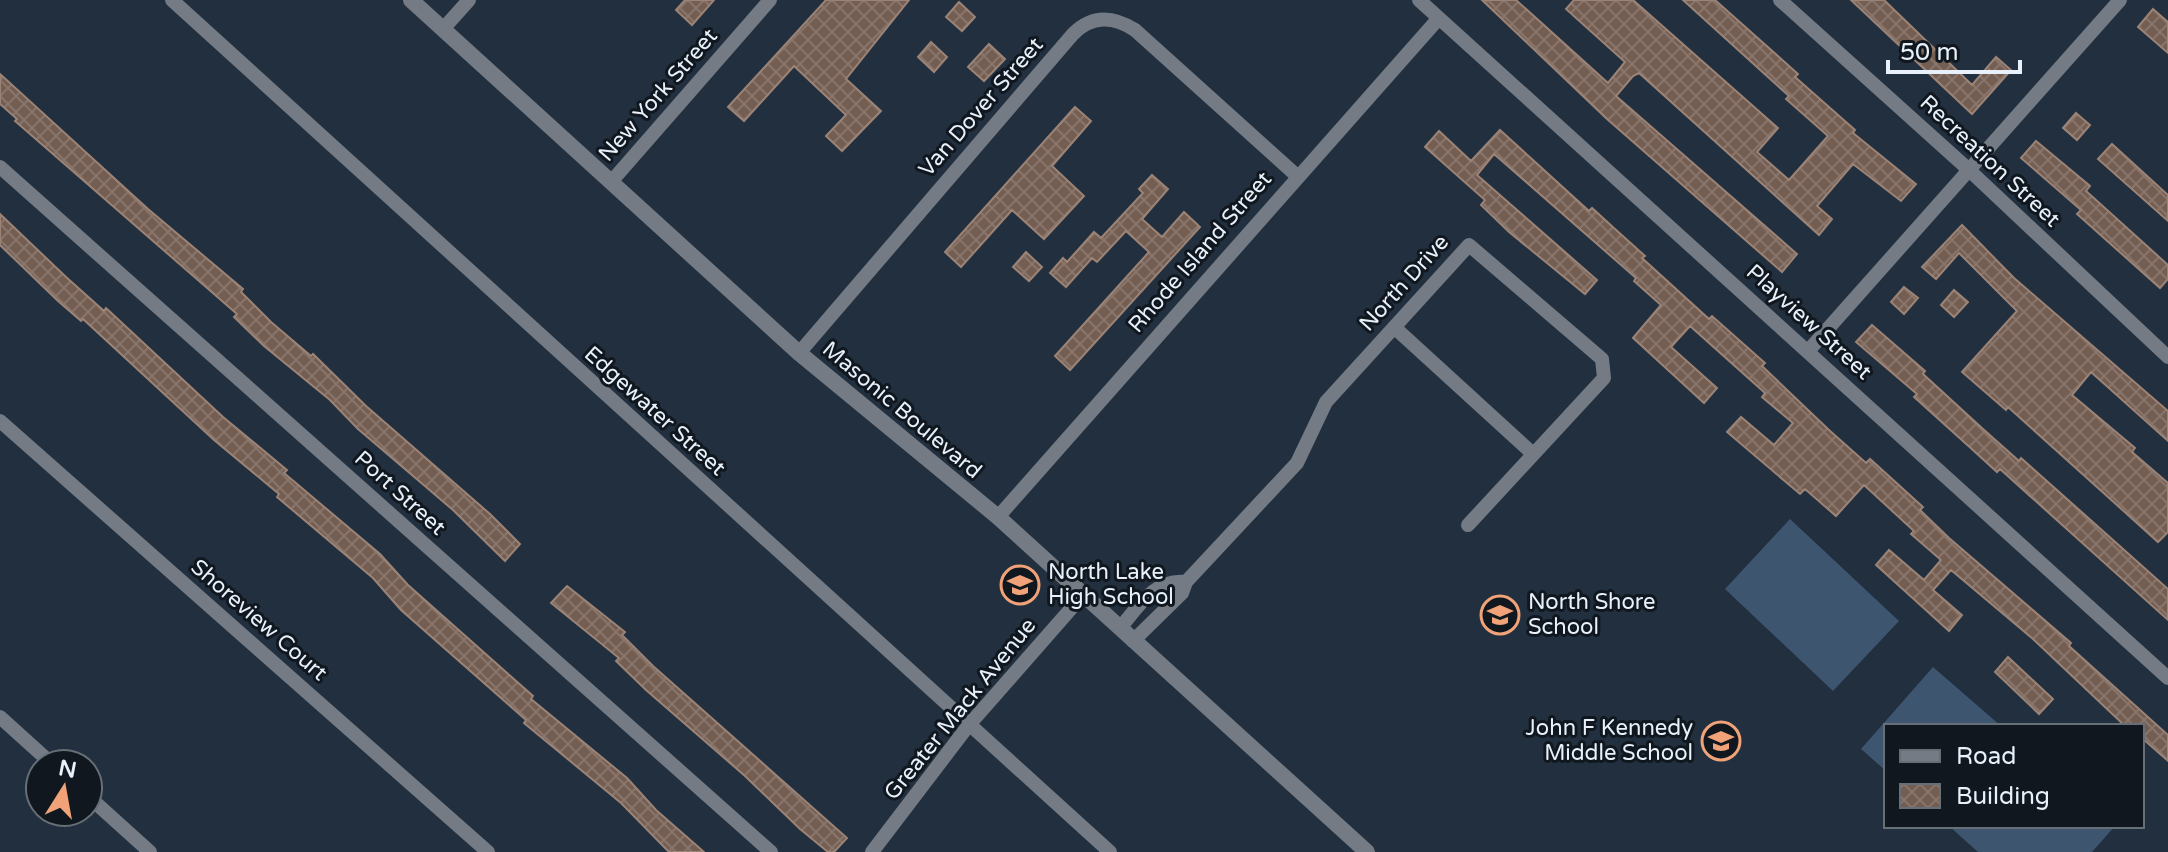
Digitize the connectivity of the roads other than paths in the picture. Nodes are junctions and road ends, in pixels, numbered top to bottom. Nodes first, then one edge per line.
1 (172, 0) edge
2 (411, 0) edge
3 (469, 0) edge
4 (770, 0) edge
5 (1419, 0) edge
6 (1780, 0) edge
7 (2120, 0) edge
8 (1439, 18) junction
9 (443, 29) junction
10 (0, 167) edge
11 (1968, 169) junction
12 (1296, 175) junction
13 (611, 182) junction
14 (1394, 327) junction
15 (1809, 350) junction
16 (799, 353) junction
17 (2168, 357) edge
18 (0, 421) edge
19 (1533, 454) junction
20 (998, 517) junction
21 (1468, 525) dead end
22 (1186, 582) junction
23 (1083, 595) junction
24 (1120, 628) junction
25 (1133, 641) junction
26 (2168, 678) edge
27 (0, 717) edge
28 (968, 726) junction
29 (34, 748) edge
30 (104, 810) edge
31 (150, 852) edge
32 (488, 852) edge
33 (771, 852) edge
34 (872, 852) edge
35 (1110, 852) edge
36 (1367, 852) edge

1 - 28 street, Edgewater Street
2 - 9 street, Masonic Boulevard
3 - 9 street
4 - 13 street, New York Street
5 - 8 street, Playview Street
6 - 11 street, Recreation Street
7 - 11 street
8 - 12 street, Rhode Island Street
8 - 15 street, Playview Street
9 - 13 street, Masonic Boulevard
10 - 33 street, Port Street
11 - 15 street
11 - 17 street, Recreation Street
12 - 16 street, Van Dover Street
12 - 20 street, Rhode Island Street
13 - 16 street, Masonic Boulevard
14 - 19 street
14 - 19 street, North Drive
14 - 22 street, North Drive
15 - 26 street, Playview Street
16 - 20 street, Masonic Boulevard
18 - 32 street, Shoreview Court
19 - 21 street, North Drive
20 - 23 street, Masonic Boulevard
22 - 24 street, North Drive
22 - 25 street, North Drive
23 - 24 street, Masonic Boulevard
23 - 28 street, Greater Mack Avenue
24 - 25 street, Masonic Boulevard
25 - 36 street, Masonic Boulevard
27 - 29 street
28 - 34 street, Greater Mack Avenue
28 - 35 street, Edgewater Street
30 - 31 street

